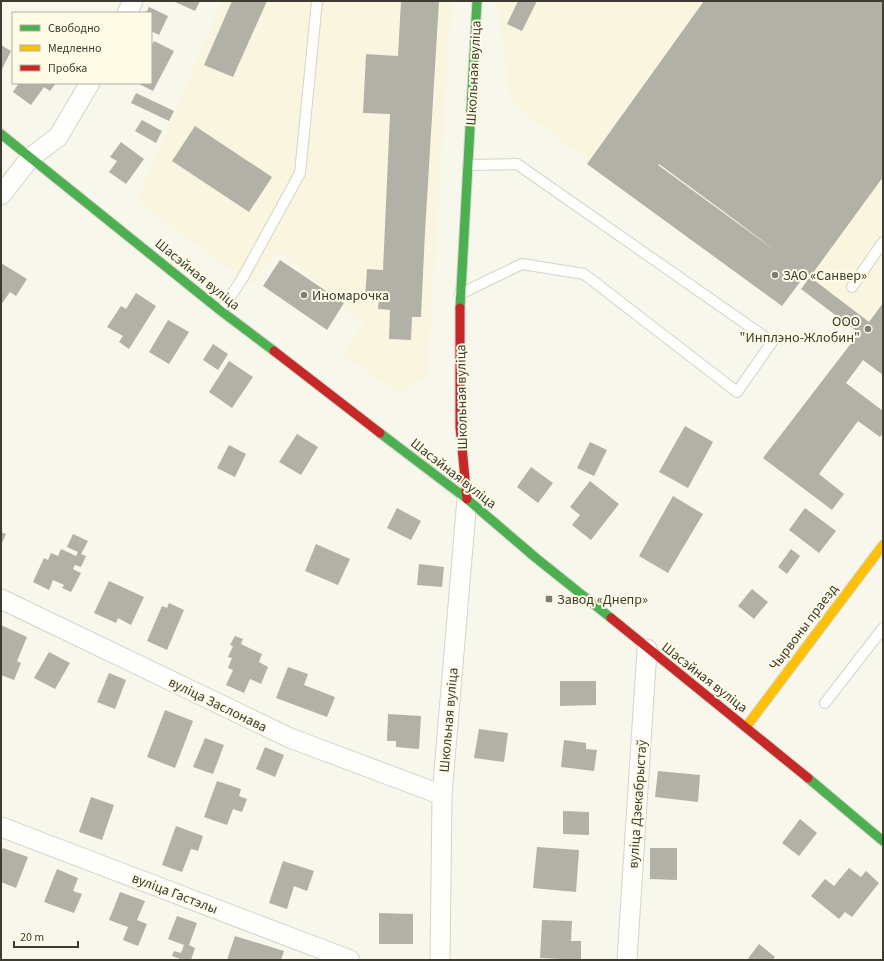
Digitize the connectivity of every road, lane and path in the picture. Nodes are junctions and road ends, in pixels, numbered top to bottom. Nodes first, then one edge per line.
1 (133, 1) edge
2 (316, 1) edge
3 (478, 1) edge
4 (127, 12) edge
5 (89, 84) edge
6 (1, 134) edge
7 (31, 158) junction
8 (468, 165) junction
9 (1, 195) edge
10 (883, 242) edge
11 (852, 287) dead end
12 (460, 294) junction
13 (221, 311) junction
14 (467, 499) junction
15 (883, 545) edge
16 (1, 599) edge
17 (883, 628) edge
18 (647, 649) junction
19 (825, 703) dead end
20 (746, 727) junction
21 (442, 795) junction
22 (1, 827) edge
23 (883, 841) edge
24 (350, 960) edge
25 (440, 960) edge
26 (627, 960) edge

1 - 4 street
2 - 13 lane
3 - 8 main road, Школьная вуліца
5 - 7 street
6 - 7 main road, Шасэйная вуліца
7 - 9 street
7 - 13 main road, Шасэйная вуліца
8 - 12 main road, Школьная вуліца
8 - 12 lane
10 - 11 lane
12 - 14 main road, Школьная вуліца
13 - 14 main road, Шасэйная вуліца
14 - 18 main road, Шасэйная вуліца
14 - 21 street, Школьная вуліца
15 - 20 main road, Чырвоны праезд
16 - 21 street, вуліца Заслонава
17 - 19 lane
18 - 20 main road, Шасэйная вуліца
18 - 26 street, вуліца Дзекабрыстаў
20 - 23 main road, Шасэйная вуліца
21 - 25 street, Школьная вуліца
22 - 24 street, вуліца Гастэлы

